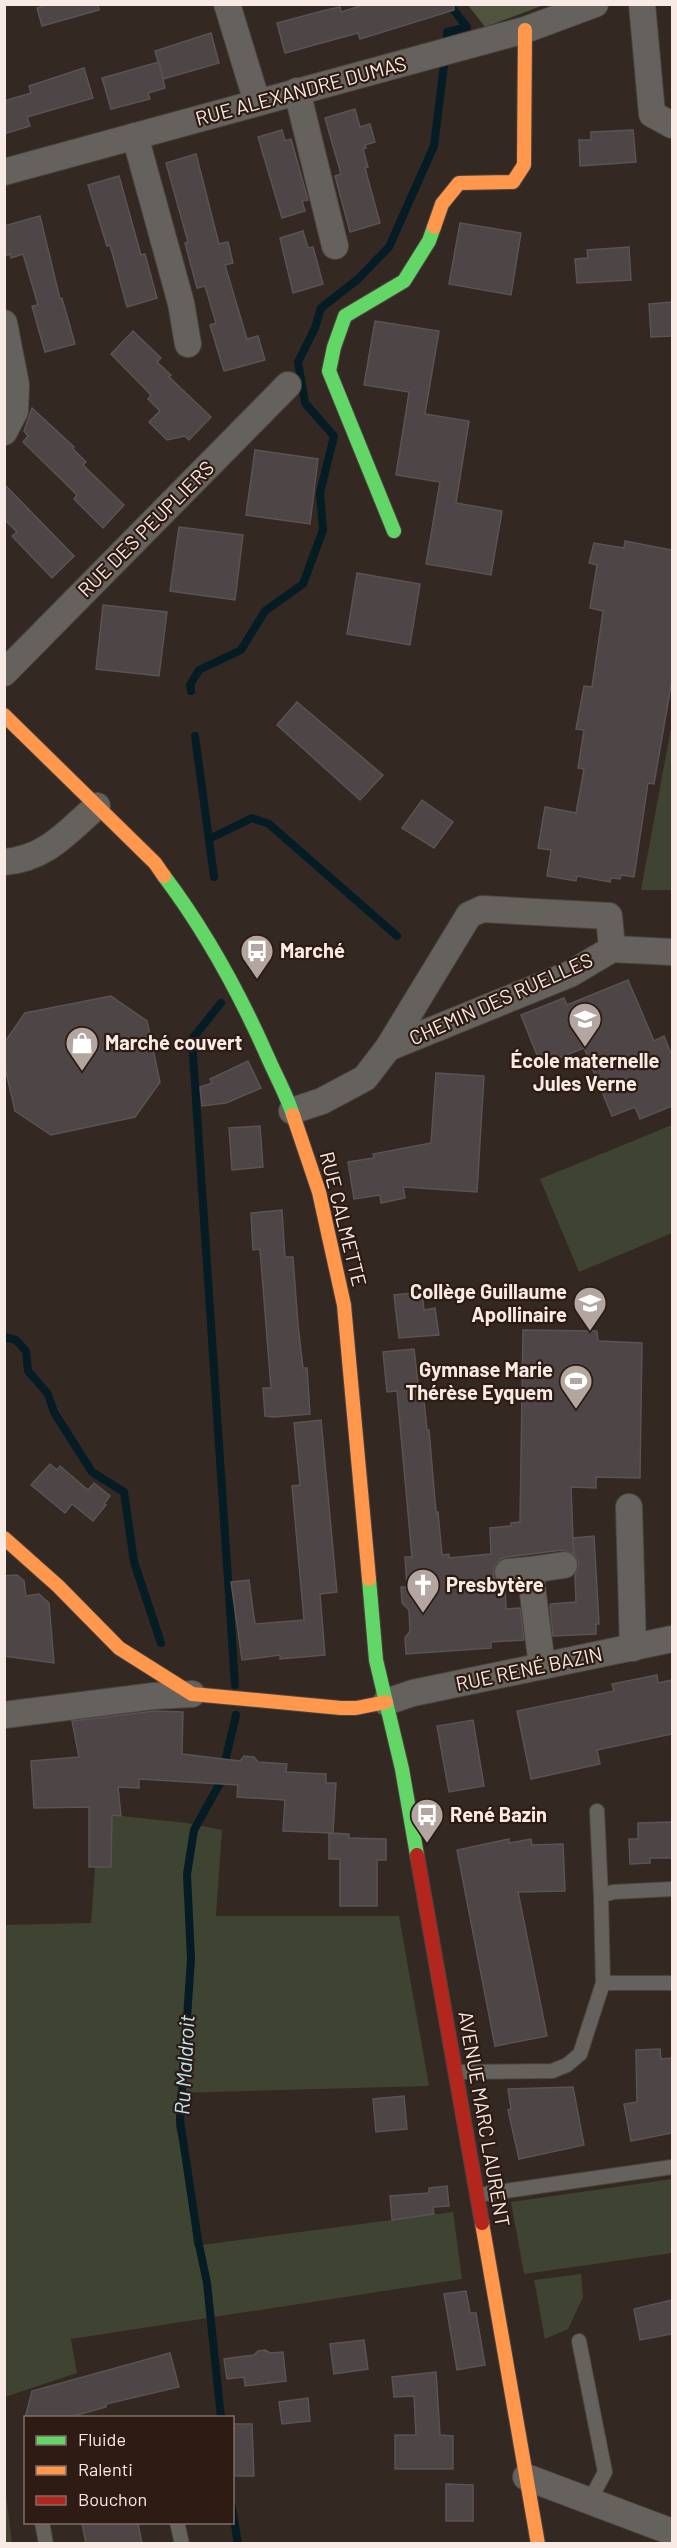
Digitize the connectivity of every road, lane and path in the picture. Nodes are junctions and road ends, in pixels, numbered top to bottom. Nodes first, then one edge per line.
1 (227, 4) edge
2 (595, 4) edge
3 (642, 4) edge
4 (525, 30) junction
5 (297, 91) junction
6 (257, 102) junction
7 (672, 125) edge
8 (135, 136) junction
9 (4, 172) edge
10 (335, 246) dead end
11 (4, 323) edge
12 (188, 344) dead end
13 (288, 385) dead end
14 (4, 432) edge
15 (393, 531) dead end
16 (4, 673) edge
17 (4, 715) edge
18 (97, 806) junction
19 (4, 862) edge
20 (612, 949) junction
21 (672, 952) edge
22 (388, 1048) junction
23 (292, 1111) junction
24 (629, 1507) dead end
25 (4, 1538) edge
26 (564, 1565) dead end
27 (672, 1639) edge
28 (633, 1648) junction
29 (542, 1666) junction
30 (192, 1695) junction
31 (386, 1702) junction
32 (4, 1715) edge
33 (597, 1811) dead end
34 (672, 1889) edge
35 (601, 1896) junction
36 (603, 1983) junction
37 (672, 1983) edge
38 (456, 2072) junction
39 (672, 2167) edge
40 (478, 2195) junction
41 (579, 2341) dead end
42 (526, 2478) junction
43 (590, 2502) junction
44 (42, 2524) edge
45 (177, 2524) edge
46 (672, 2532) edge
47 (46, 2544) edge
48 (182, 2544) edge
49 (538, 2544) edge

1 - 6 street
2 - 4 street, RUE ALEXANDRE DUMAS
3 - 7 street
4 - 5 street, RUE ALEXANDRE DUMAS
4 - 15 street
5 - 6 street, RUE ALEXANDRE DUMAS
5 - 10 street
6 - 8 street, RUE ALEXANDRE DUMAS
8 - 9 street, RUE ALEXANDRE DUMAS
8 - 12 street
11 - 14 street
13 - 16 street, RUE DES PEUPLIERS
17 - 18 street, RUE CALMETTE
18 - 19 street
18 - 23 street, RUE CALMETTE
20 - 21 street, CHEMIN DES RUELLES
20 - 22 street, CHEMIN DES RUELLES
20 - 22 street, CHEMIN DES RUELLES
22 - 23 street, CHEMIN DES RUELLES
23 - 31 street, RUE CALMETTE
24 - 28 street
25 - 30 street
26 - 29 street
27 - 28 street, RUE RENÉ BAZIN
28 - 29 street, RUE RENÉ BAZIN
29 - 31 street, RUE RENÉ BAZIN
30 - 31 street
30 - 32 street
31 - 38 street, AVENUE MARC LAURENT
33 - 35 lane
34 - 35 lane
35 - 36 lane
36 - 37 lane
36 - 38 lane
38 - 40 street, AVENUE MARC LAURENT
39 - 40 lane
40 - 42 street, AVENUE MARC LAURENT
41 - 43 lane
42 - 43 street
42 - 49 street, AVENUE MARC LAURENT
43 - 46 street
44 - 47 lane
45 - 48 lane

